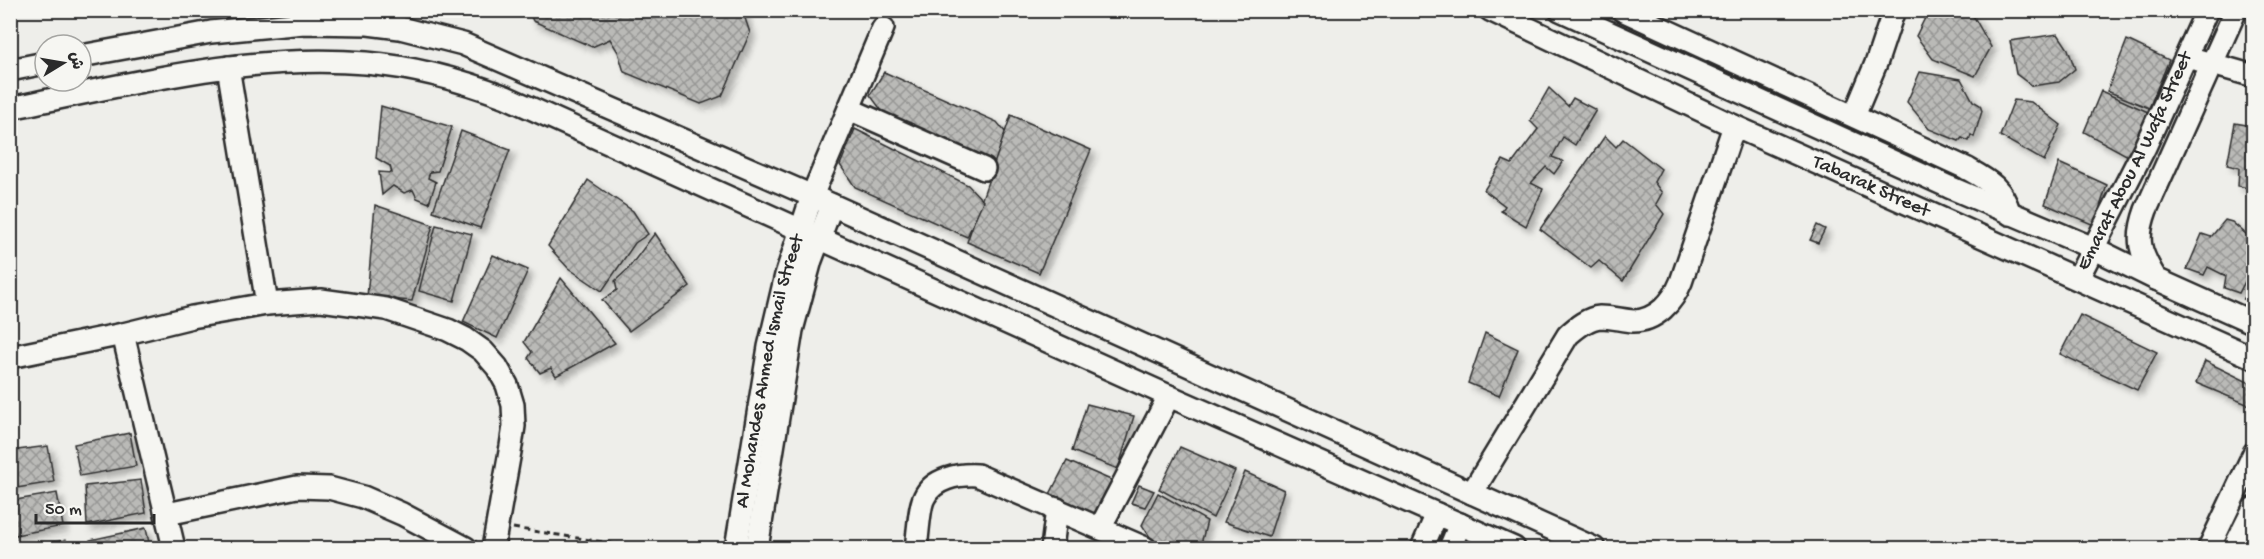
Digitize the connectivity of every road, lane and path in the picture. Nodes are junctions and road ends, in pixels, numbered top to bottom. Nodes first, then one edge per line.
1 (1490, 10) edge
2 (1560, 10) edge
3 (1622, 10) edge
4 (1894, 10) edge
5 (2207, 10) edge
6 (2236, 10) edge
7 (1659, 18) edge
8 (883, 28) dead end
9 (93, 55) edge
10 (2186, 56) junction
11 (2212, 64) junction
12 (33, 65) edge
13 (228, 67) junction
14 (10, 70) edge
15 (2253, 76) edge
16 (10, 108) edge
17 (849, 109) junction
18 (1854, 116) junction
19 (1734, 126) junction
20 (984, 169) dead end
21 (813, 196) junction
22 (832, 205) junction
23 (2010, 214) junction
24 (810, 233) junction
25 (2093, 248) junction
26 (2253, 277) edge
27 (2078, 278) junction
28 (2156, 279) junction
29 (267, 304) junction
30 (2246, 320) edge
31 (123, 334) junction
32 (10, 357) edge
33 (2253, 358) edge
34 (1169, 396) junction
35 (1272, 403) junction
36 (1257, 435) junction
37 (2253, 453) edge
38 (1472, 493) junction
39 (2253, 508) edge
40 (1057, 509) junction
41 (167, 513) junction
42 (1437, 514) junction
43 (1460, 524) junction
44 (496, 526) junction
45 (1100, 528) junction
46 (174, 549) edge
47 (466, 549) edge
48 (493, 549) edge
49 (642, 549) edge
50 (736, 549) edge
51 (757, 549) edge
52 (916, 549) edge
53 (1052, 549) edge
54 (1145, 549) edge
55 (1422, 549) edge
56 (1450, 549) edge
57 (1514, 549) edge
58 (1594, 549) edge
59 (2209, 549) edge
60 (2234, 549) edge

1 - 19 street, Tabarak Street
2 - 23 street, Tabarak Street
3 - 7 street
4 - 18 street
5 - 10 street, Emarat Abou Al Wafa Street
6 - 11 street, Emarat Abou Al Wafa Street
7 - 18 street
8 - 17 street, Al Mohandes Ahmed Ismail Street
9 - 21 street
10 - 11 street
10 - 25 street, Emarat Abou Al Wafa Street
11 - 15 street
11 - 28 street, Emarat Abou Al Wafa Street
12 - 14 street
13 - 16 street
13 - 24 street
13 - 29 street
17 - 20 street
17 - 21 street, Al Mohandes Ahmed Ismail Street
18 - 23 street
19 - 27 street, Tabarak Street
19 - 38 street
21 - 22 street
21 - 24 street, Al Mohandes Ahmed Ismail Street
22 - 24 street, Al Mohandes Ahmed Ismail Street
22 - 35 street
23 - 25 street, Tabarak Street
24 - 34 street
24 - 50 street, Al Mohandes Ahmed Ismail Street
24 - 51 street, Al Mohandes Ahmed Ismail Street
25 - 27 street, Emarat Abou Al Wafa Street
25 - 28 street, Tabarak Street
26 - 30 path
27 - 33 street, Tabarak Street
28 - 30 street, Tabarak Street
29 - 31 street
29 - 44 street
31 - 32 street
31 - 41 street
34 - 36 street
34 - 45 street
35 - 36 street
35 - 38 street
36 - 42 street
37 - 59 street
38 - 58 street
39 - 60 street
40 - 45 street
40 - 52 street
40 - 53 street
41 - 46 street
41 - 47 street
42 - 43 street
42 - 55 street
43 - 56 street
43 - 57 street
44 - 48 street
44 - 49 path
45 - 54 street

